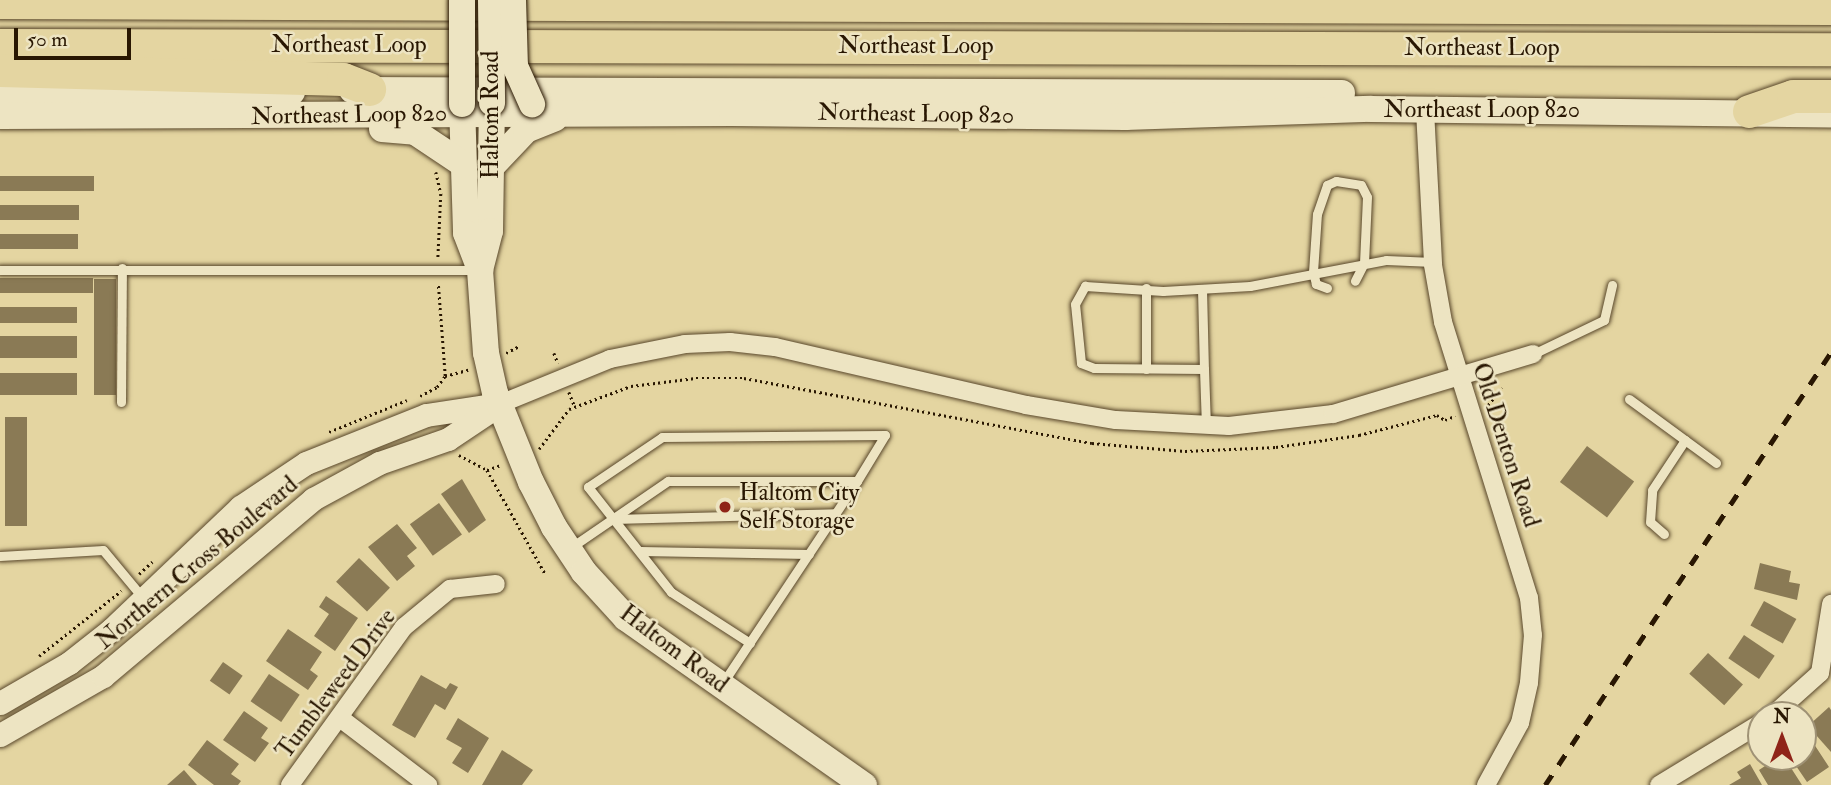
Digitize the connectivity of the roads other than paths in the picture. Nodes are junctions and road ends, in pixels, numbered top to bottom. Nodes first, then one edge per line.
1 (491, 0) edge
2 (513, 0) edge
3 (0, 2) edge
4 (449, 2) edge
5 (1831, 8) edge
6 (0, 45) edge
7 (1831, 49) edge
8 (0, 71) edge
9 (369, 89) junction
10 (0, 93) edge
11 (1831, 96) edge
12 (462, 109) junction
13 (492, 109) junction
14 (1371, 109) junction
15 (1425, 110) junction
16 (1749, 111) junction
17 (560, 115) junction
18 (1831, 115) edge
19 (0, 116) edge
20 (201, 116) junction
21 (463, 164) junction
22 (491, 167) junction
23 (1433, 262) junction
24 (1364, 263) junction
25 (122, 268) junction
26 (0, 270) edge
27 (480, 270) junction
28 (1313, 272) junction
29 (1355, 281) dead end
30 (1612, 285) dead end
31 (1146, 289) junction
32 (1202, 289) junction
33 (1327, 289) dead end
34 (1533, 354) joint
35 (1146, 369) junction
36 (1204, 369) junction
37 (1457, 377) junction
38 (1629, 399) dead end
39 (121, 402) dead end
40 (500, 404) junction
41 (1206, 426) junction
42 (1685, 440) junction
43 (1716, 463) dead end
44 (857, 481) junction
45 (836, 513) junction
46 (612, 519) junction
47 (1664, 534) dead end
48 (569, 549) junction
49 (640, 551) junction
50 (809, 554) junction
51 (0, 556) edge
52 (496, 584) dead end
53 (144, 599) junction
54 (1831, 604) edge
55 (168, 622) junction
56 (750, 643) junction
57 (1826, 677) edge
58 (721, 686) junction
59 (1793, 701) edge
60 (0, 703) edge
61 (340, 718) junction
62 (1747, 732) edge
63 (0, 735) edge
64 (290, 785) edge
65 (428, 785) edge
66 (864, 785) edge
67 (1486, 785) edge
68 (1659, 785) edge

1 - 13 main road, Haltom Road, bridge
2 - 17 main road, bridge
3 - 4 highway
4 - 5 highway
4 - 12 main road, Haltom Road, bridge
6 - 7 highway, Northeast Loop
8 - 9 highway
9 - 10 main road
9 - 14 main road
11 - 16 highway
12 - 13 main road, Northeast Loop 820
12 - 20 main road, Northeast Loop 820
12 - 21 main road, Haltom Road
13 - 17 main road, Northeast Loop 820
13 - 22 main road, Haltom Road
14 - 15 main road, Northeast Loop 820
14 - 17 main road, Northeast Loop 820
15 - 16 main road, Northeast Loop 820
15 - 23 street, Old Denton Road
16 - 18 main road, Northeast Loop 820
17 - 22 main road
19 - 20 main road, Northeast Loop 820
20 - 21 main road
21 - 27 main road, Haltom Road
22 - 27 main road, Haltom Road
23 - 24 lane
23 - 37 street, Old Denton Road
24 - 28 lane
24 - 28 lane
24 - 29 lane
25 - 26 lane
25 - 27 lane
25 - 39 lane
27 - 40 main road, Haltom Road
28 - 32 lane
28 - 33 lane
30 - 34 lane
31 - 32 lane
31 - 35 lane
31 - 35 lane
32 - 36 lane
34 - 37 street
35 - 36 lane
36 - 41 lane
37 - 41 street
37 - 67 street, Old Denton Road
38 - 42 lane
40 - 41 street
40 - 48 main road, Haltom Road
40 - 53 street, Northern Cross Boulevard
40 - 55 street, Northern Cross Boulevard
42 - 43 lane
42 - 47 lane
44 - 45 lane
44 - 46 lane
44 - 46 lane
45 - 46 lane
45 - 50 lane
46 - 48 lane
46 - 49 lane
48 - 58 main road, Haltom Road
49 - 50 lane
49 - 56 lane
50 - 56 lane
51 - 53 lane
52 - 61 street, Tumbleweed Drive
53 - 55 street
53 - 60 street, Northern Cross Boulevard
54 - 57 street
55 - 63 street, Northern Cross Boulevard
56 - 58 lane
57 - 59 street
58 - 66 main road, Haltom Road
61 - 64 street, Tumbleweed Drive
61 - 65 street
62 - 68 street

